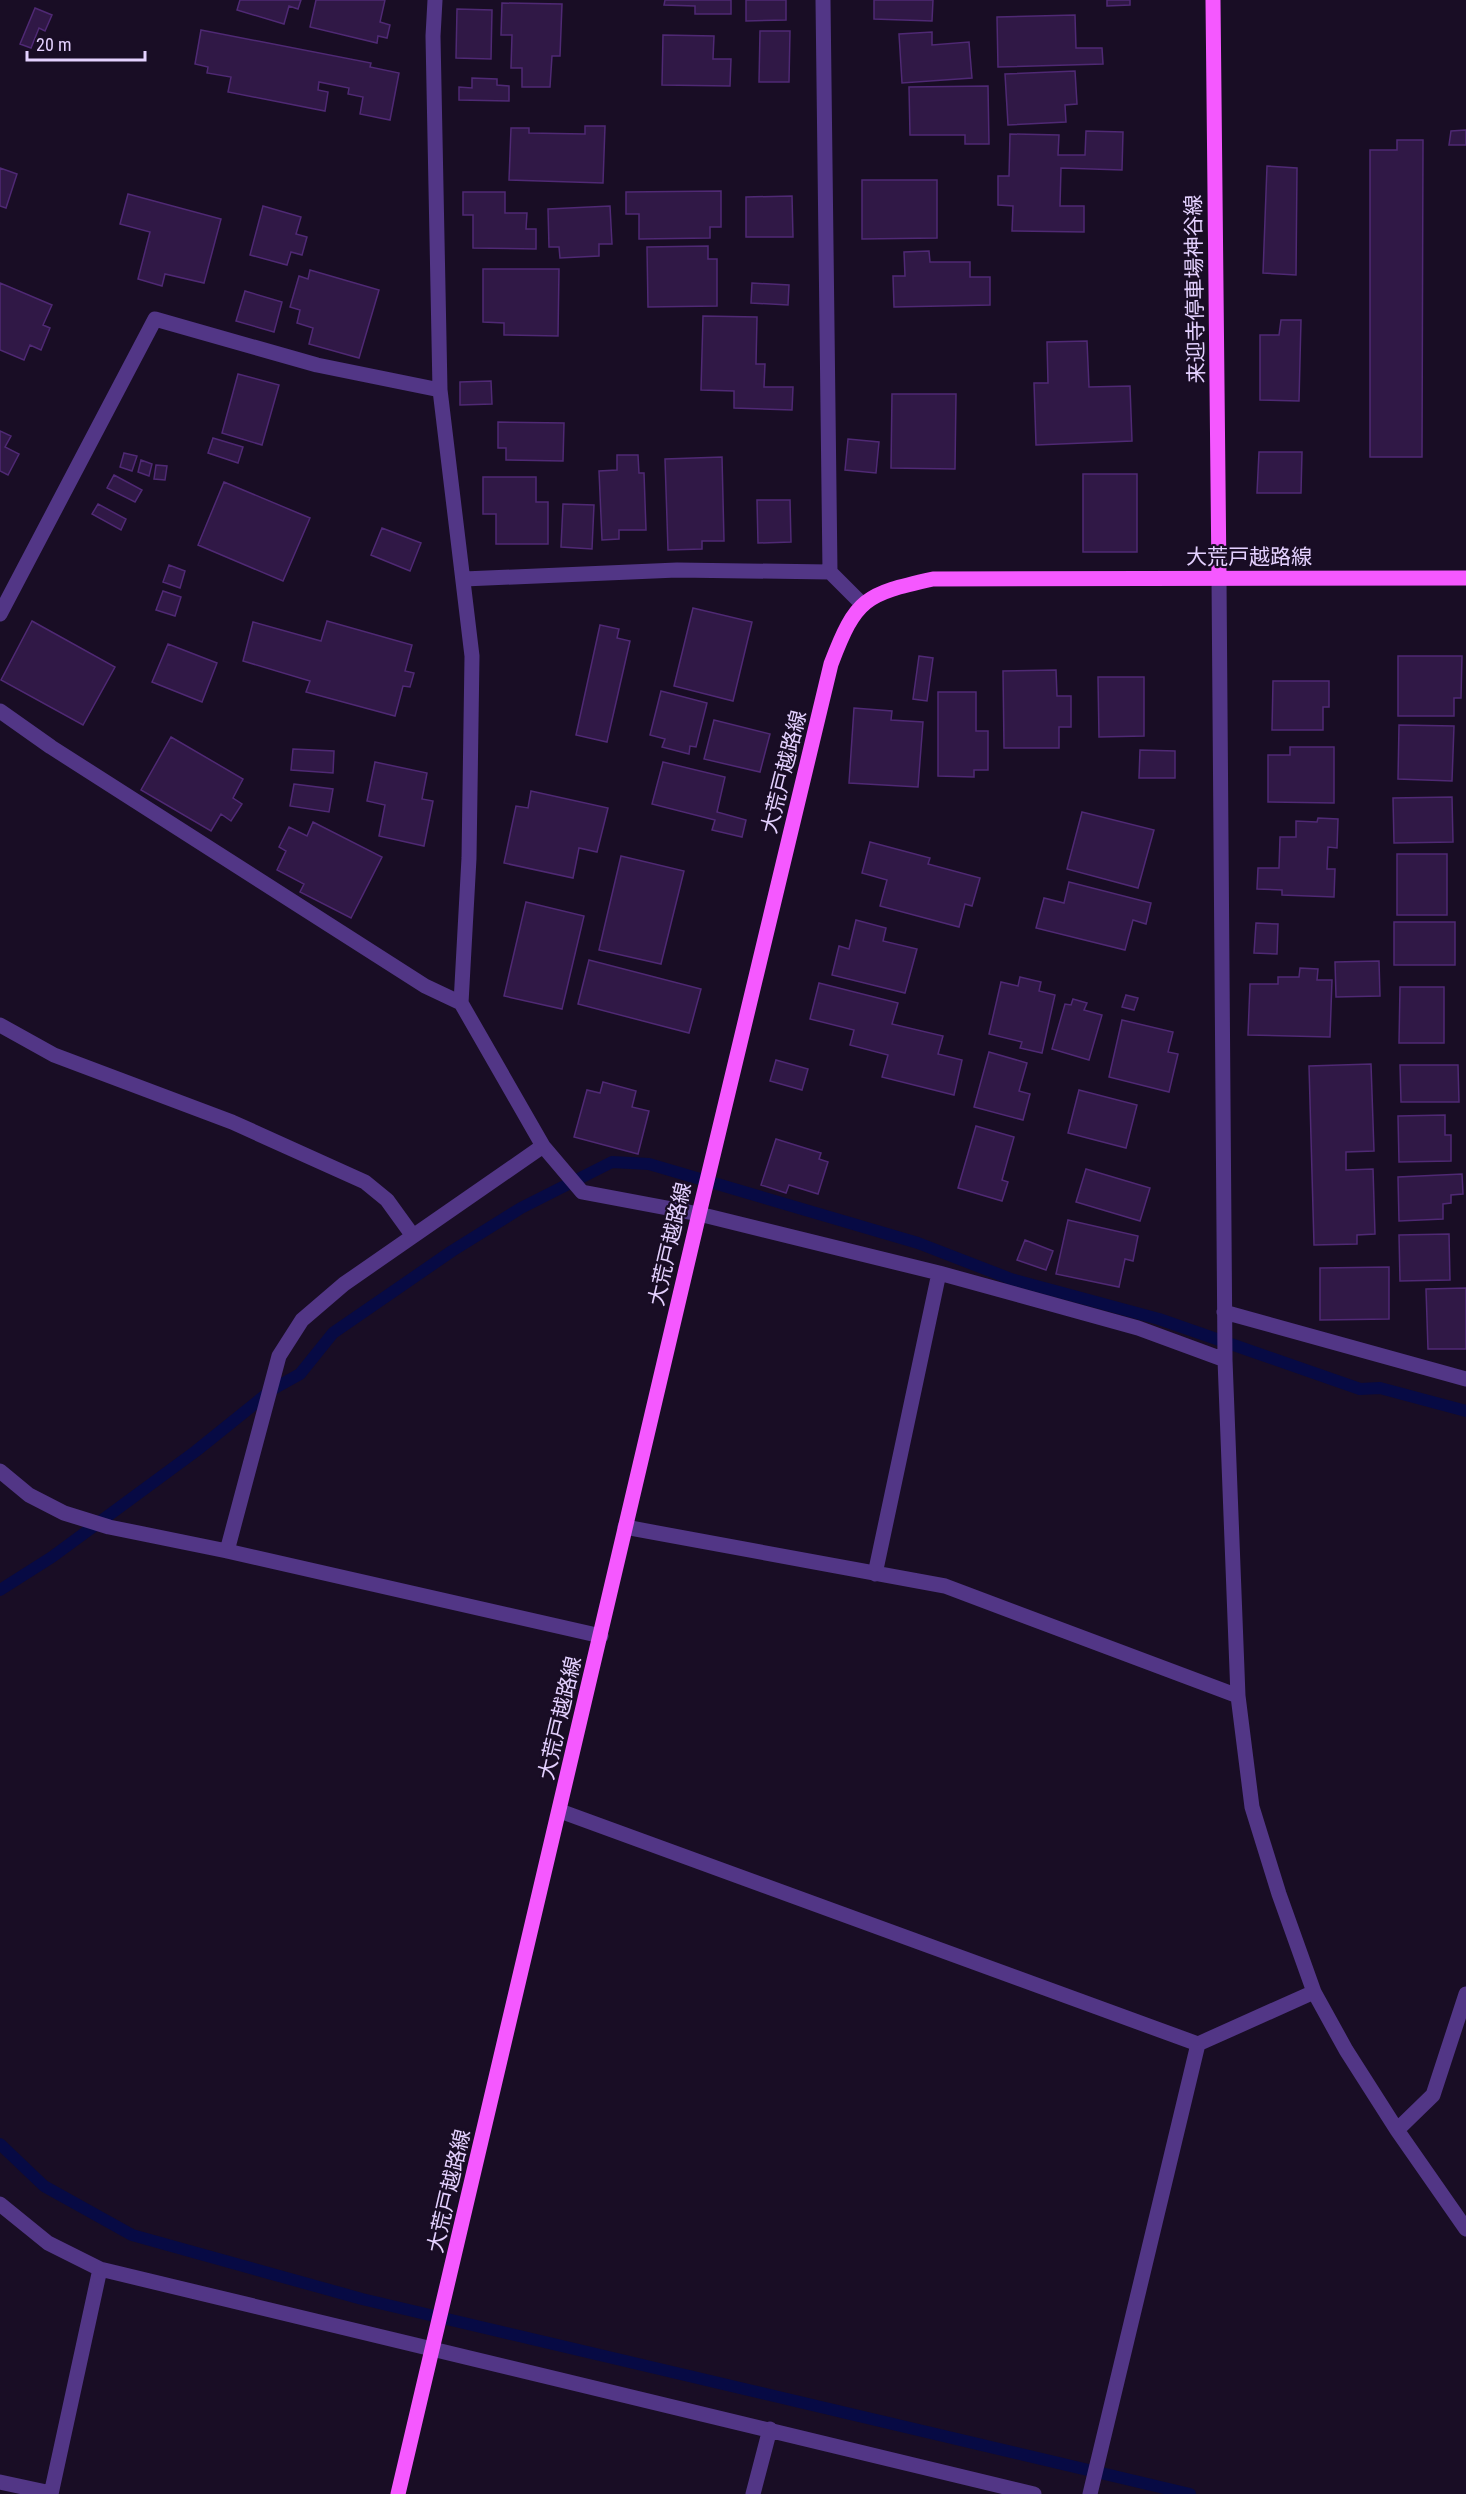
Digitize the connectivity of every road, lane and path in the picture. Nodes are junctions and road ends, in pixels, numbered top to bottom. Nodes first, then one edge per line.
1 (435, 0) edge
2 (823, 0) edge
3 (1213, 0) edge
4 (440, 390) junction
5 (830, 572) junction
6 (1219, 578) junction
7 (1466, 578) edge
8 (464, 579) junction
9 (862, 604) junction
10 (0, 614) edge
11 (0, 711) edge
12 (461, 1003) junction
13 (0, 1025) edge
14 (543, 1146) junction
15 (699, 1214) junction
16 (413, 1236) junction
17 (939, 1273) junction
18 (1224, 1312) junction
19 (1225, 1360) junction
20 (1466, 1379) edge
21 (0, 1471) edge
22 (625, 1527) junction
23 (227, 1551) junction
24 (875, 1574) junction
25 (601, 1636) junction
26 (1238, 1696) junction
27 (560, 1811) junction
28 (1314, 1992) junction
29 (1466, 1994) edge
30 (1198, 2044) junction
31 (1397, 2130) junction
32 (0, 2204) edge
33 (1466, 2229) edge
34 (100, 2269) junction
35 (434, 2347) junction
36 (770, 2429) junction
37 (0, 2481) edge
38 (51, 2494) edge
39 (398, 2494) edge
40 (753, 2494) edge
41 (1034, 2494) edge
42 (1090, 2494) edge

1 - 4 street
2 - 5 street
3 - 6 main road, 来迎寺停車場神谷線
4 - 8 street
4 - 10 street
5 - 8 street
5 - 9 street
6 - 7 main road, 大荒戸越路線
6 - 9 main road, 大荒戸越路線
6 - 18 street
8 - 12 street
9 - 15 main road, 大荒戸越路線
11 - 12 street
12 - 14 street
13 - 16 street
14 - 15 street
14 - 16 street
15 - 17 street
15 - 22 main road, 大荒戸越路線
16 - 23 street
17 - 19 street
17 - 24 street
18 - 19 street
18 - 20 street
19 - 26 street
21 - 23 street
22 - 24 street
22 - 25 main road, 大荒戸越路線
23 - 25 street
24 - 26 street
25 - 27 main road, 大荒戸越路線
26 - 28 street
27 - 30 street
27 - 35 main road, 大荒戸越路線
28 - 30 street
28 - 31 street
29 - 31 street
30 - 42 street
31 - 33 street
32 - 34 street
34 - 35 street
34 - 38 street
35 - 36 street
35 - 39 main road, 大荒戸越路線
36 - 40 street
36 - 41 street
37 - 38 street

